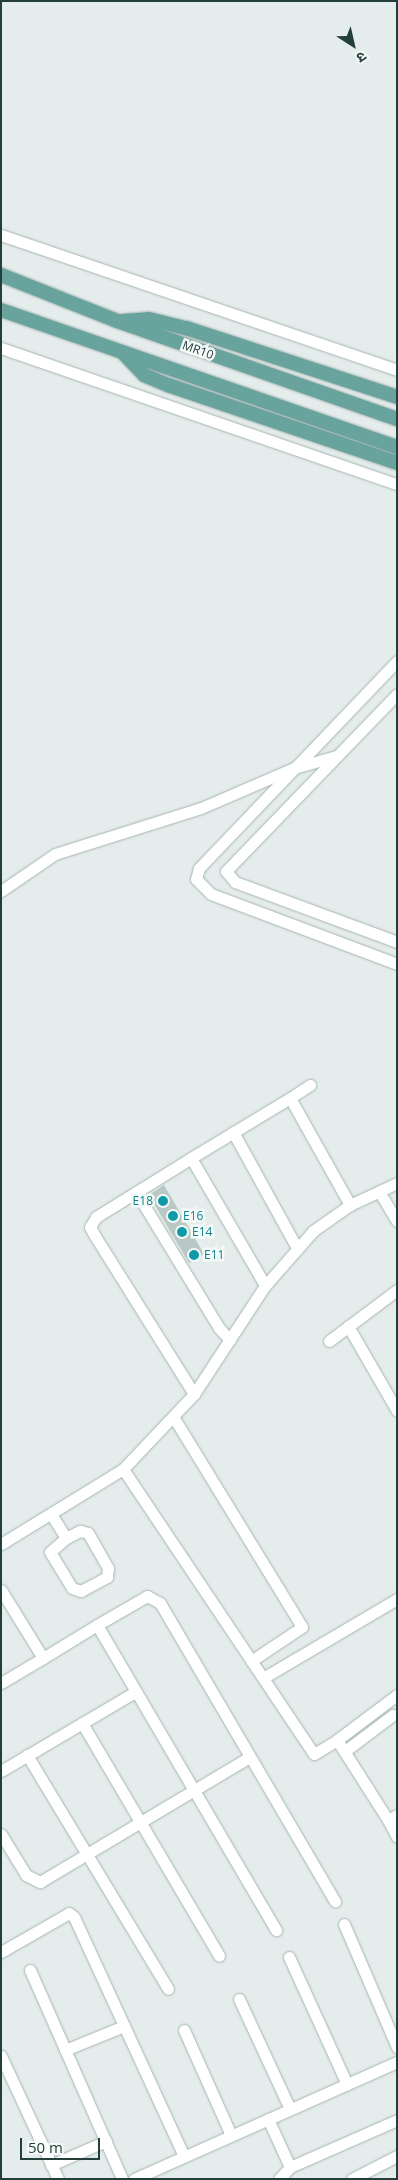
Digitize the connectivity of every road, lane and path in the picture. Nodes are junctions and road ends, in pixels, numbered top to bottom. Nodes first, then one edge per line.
1 (1, 236) edge
2 (1, 275) edge
3 (1, 310) edge
4 (117, 321) junction
5 (1, 348) edge
6 (122, 352) junction
7 (397, 370) edge
8 (397, 397) edge
9 (397, 419) edge
10 (397, 447) edge
11 (397, 463) edge
12 (397, 484) edge
13 (397, 661) edge
14 (397, 694) edge
15 (336, 756) junction
16 (294, 768) junction
17 (1, 891) edge
18 (397, 942) edge
19 (397, 964) edge
20 (310, 1086) dead end
21 (290, 1098) junction
22 (233, 1132) junction
23 (191, 1158) junction
24 (397, 1183) edge
25 (136, 1192) junction
26 (380, 1193) junction
27 (350, 1205) junction
28 (397, 1221) edge
29 (297, 1248) junction
30 (265, 1285) junction
31 (397, 1290) edge
32 (348, 1326) junction
33 (230, 1340) junction
34 (329, 1341) dead end
35 (194, 1394) junction
36 (397, 1411) edge
37 (174, 1418) junction
38 (123, 1469) junction
39 (51, 1514) junction
40 (66, 1538) junction
41 (1, 1544) edge
42 (1, 1590) edge
43 (397, 1599) edge
44 (97, 1625) junction
45 (44, 1658) junction
46 (251, 1661) junction
47 (263, 1678) junction
48 (1, 1683) edge
49 (136, 1692) junction
50 (397, 1695) edge
51 (385, 1704) junction
52 (395, 1718) edge
53 (82, 1723) junction
54 (337, 1740) junction
55 (345, 1751) junction
56 (27, 1755) junction
57 (248, 1758) junction
58 (1, 1771) edge
59 (194, 1790) junction
60 (393, 1818) edge
61 (141, 1823) junction
62 (1, 1834) edge
63 (397, 1837) edge
64 (86, 1855) junction
65 (335, 1901) dead end
66 (344, 1924) dead end
67 (276, 1930) dead end
68 (1, 1952) edge
69 (219, 1956) dead end
70 (289, 1957) dead end
71 (30, 1970) dead end
72 (168, 1989) dead end
73 (240, 1999) dead end
74 (124, 2026) junction
75 (184, 2030) dead end
76 (397, 2047) edge
77 (65, 2050) junction
78 (1, 2056) edge
79 (397, 2062) edge
80 (13, 2081) junction
81 (347, 2084) junction
82 (1, 2087) edge
83 (290, 2109) junction
84 (268, 2119) junction
85 (397, 2120) edge
86 (231, 2135) junction
87 (106, 2141) junction
88 (184, 2156) junction
89 (397, 2156) edge
90 (51, 2165) junction
91 (290, 2168) junction
92 (371, 2174) edge
93 (58, 2179) edge
94 (122, 2179) edge
95 (134, 2179) edge
96 (279, 2179) edge
97 (352, 2179) edge

1 - 7 street
2 - 4 main road, MR10
3 - 6 main road
4 - 8 main road
4 - 9 main road, MR10
5 - 12 street
6 - 10 main road
6 - 11 main road
13 - 16 street
14 - 15 street
15 - 16 street
15 - 18 street
16 - 17 street
16 - 19 street
20 - 21 street
21 - 22 street
21 - 27 street
22 - 23 street
22 - 29 street
23 - 25 street
23 - 30 street
24 - 26 street
25 - 33 street
25 - 35 street
26 - 27 street
26 - 28 street
27 - 29 street
29 - 30 street
30 - 33 street
31 - 32 street
32 - 34 street
32 - 36 street
33 - 35 street
35 - 37 street
37 - 38 street
37 - 46 street
38 - 39 street
38 - 46 street
39 - 40 street
39 - 41 street
40 - 40 street
42 - 45 street
43 - 47 street
44 - 45 street
44 - 49 street
44 - 57 street
45 - 48 street
46 - 47 street
47 - 54 street
49 - 53 street
49 - 59 street
50 - 51 street
51 - 52 street
51 - 54 street
52 - 55 street
53 - 56 street
53 - 61 street
54 - 55 street
55 - 60 street
56 - 58 street
56 - 64 street
57 - 59 street
57 - 65 street
59 - 61 street
59 - 67 street
60 - 63 street
61 - 64 street
61 - 69 street
62 - 64 street
64 - 72 street
66 - 76 street
68 - 74 street
70 - 81 street
71 - 77 street
73 - 83 street
74 - 77 street
74 - 88 street
75 - 86 street
77 - 87 street
78 - 80 street
79 - 81 street
80 - 82 street
80 - 90 street
81 - 83 street
83 - 84 street
84 - 86 street
84 - 91 street
85 - 91 street
86 - 88 street
87 - 90 street
87 - 94 street
88 - 95 street
89 - 92 street
90 - 93 street
91 - 96 street
92 - 97 street

